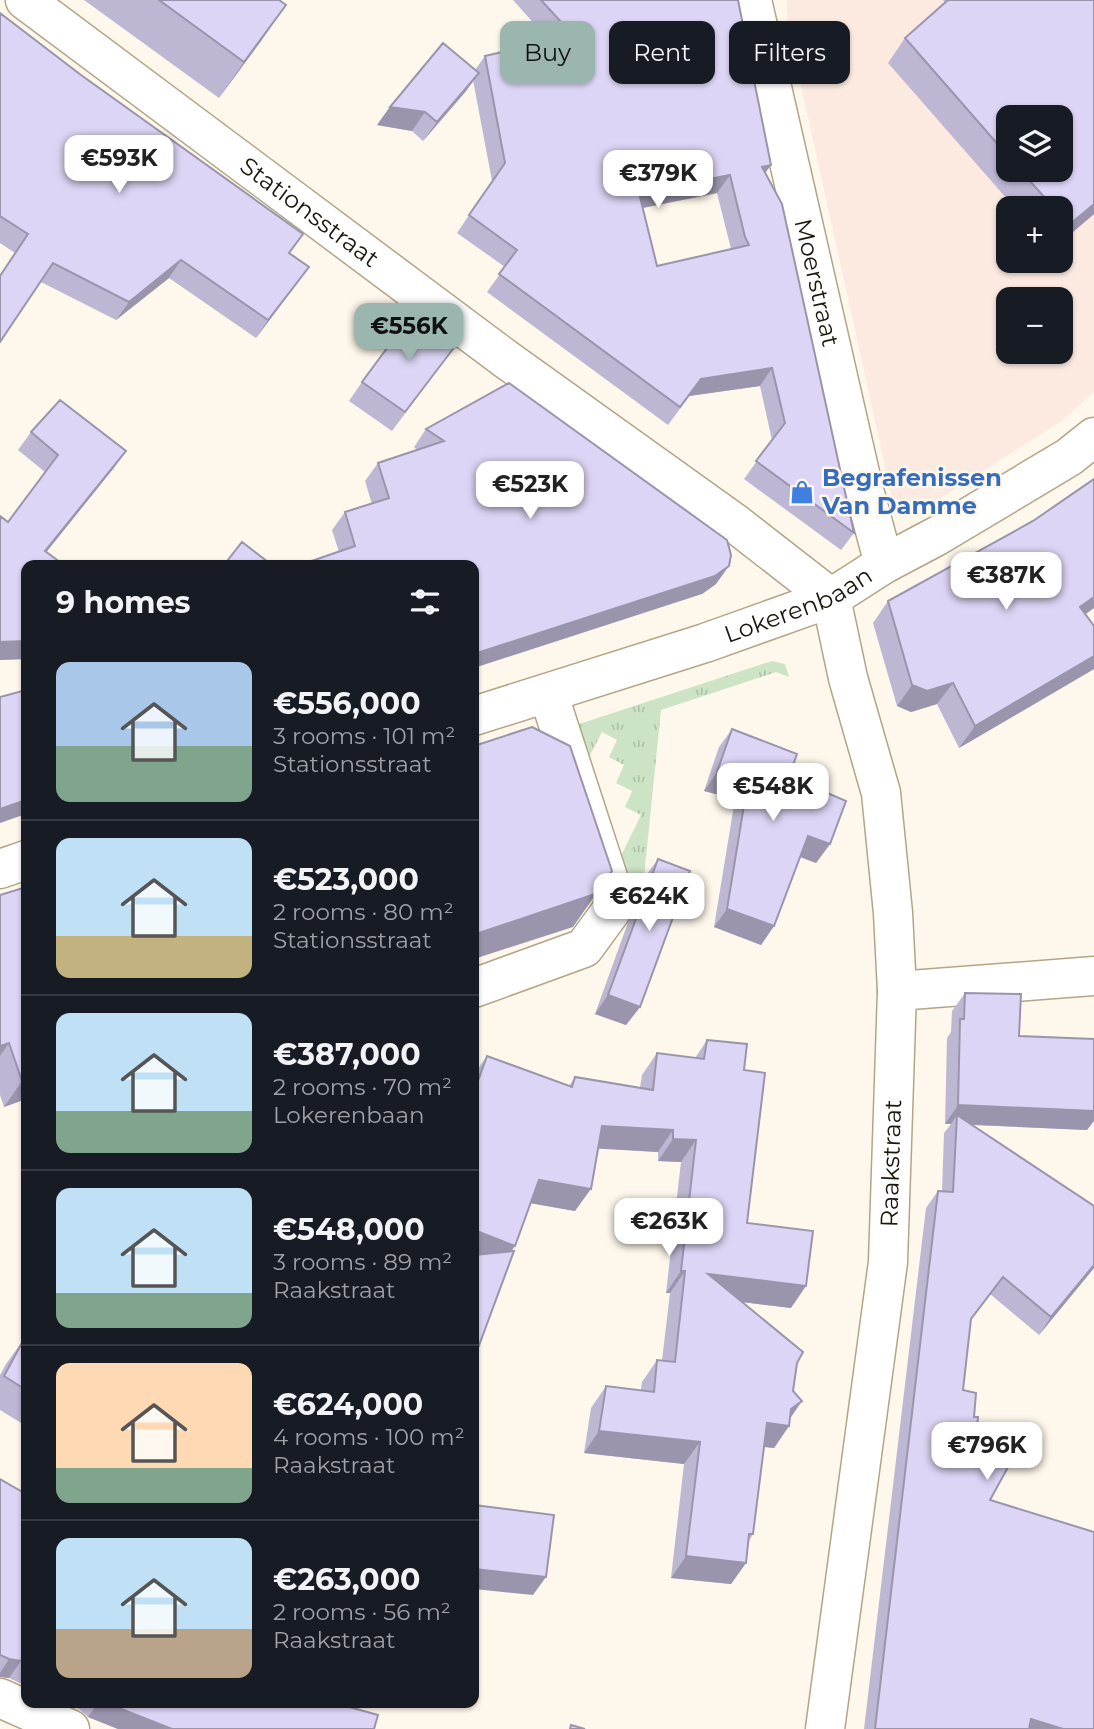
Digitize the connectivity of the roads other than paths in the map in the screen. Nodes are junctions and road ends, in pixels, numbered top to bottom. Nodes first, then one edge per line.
1 (25, 0) edge
2 (752, 0) edge
3 (1094, 437) edge
4 (884, 564) junction
5 (831, 598) junction
6 (548, 693) junction
7 (479, 714) edge
8 (21, 862) edge
9 (0, 869) edge
10 (1094, 976) edge
11 (479, 986) edge
12 (897, 991) junction
13 (0, 1699) edge
14 (70, 1729) edge
15 (825, 1729) edge

1 - 5 street, Stationsstraat
2 - 4 street, Moerstraat
3 - 4 street, Lokerenbaan
4 - 5 street, Lokerenbaan
5 - 6 street, Lokerenbaan
5 - 12 street, Raakstraat
6 - 7 street, Lokerenbaan
6 - 11 street
8 - 9 street
10 - 12 street
12 - 15 street, Raakstraat
13 - 14 street

